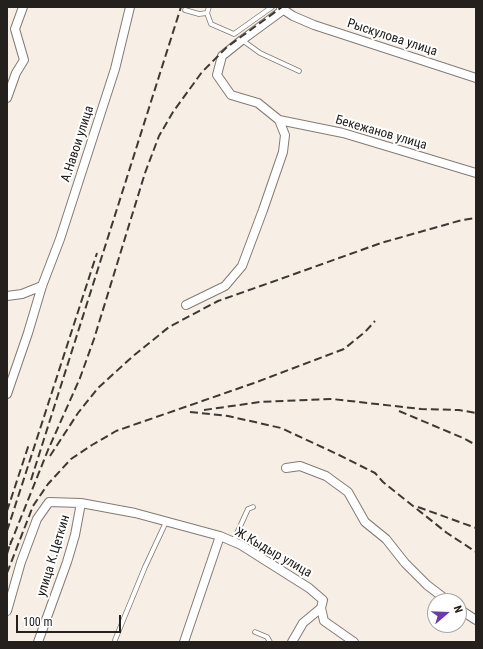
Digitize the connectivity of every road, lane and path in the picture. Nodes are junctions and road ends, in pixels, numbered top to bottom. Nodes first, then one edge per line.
1 (23, 7) edge
2 (130, 7) edge
3 (209, 7) edge
4 (272, 7) edge
5 (282, 8) edge
6 (185, 10) dead end
7 (207, 13) junction
8 (242, 40) junction
9 (299, 71) dead end
10 (476, 78) edge
11 (7, 98) edge
12 (279, 120) junction
13 (476, 173) edge
14 (42, 286) junction
15 (7, 296) edge
16 (186, 305) dead end
17 (7, 394) edge
18 (286, 468) dead end
19 (81, 503) junction
20 (252, 507) dead end
21 (166, 522) junction
22 (220, 536) junction
23 (233, 542) junction
24 (439, 593) edge
25 (321, 608) junction
26 (7, 611) edge
27 (467, 614) edge
28 (476, 620) edge
29 (255, 632) dead end
30 (115, 640) dead end
31 (38, 642) edge
32 (184, 642) edge
33 (270, 642) edge
34 (292, 642) edge
35 (354, 642) edge

1 - 11 street
2 - 14 street, А.Навои улица
3 - 7 lane
4 - 7 lane
5 - 8 street, Бекежанов улица
5 - 10 street, Рыскулова улица
6 - 7 lane
8 - 9 lane
8 - 12 street, Бекежанов улица
12 - 13 street, Бекежанов улица
12 - 16 street
14 - 15 street
14 - 17 street, А.Навои улица
18 - 24 street
19 - 21 street, Ж.Кыдыр улица
19 - 26 street, улица К.Цеткин
19 - 31 street, улица К.Цеткин
20 - 23 lane
21 - 22 street, Ж.Кыдыр улица
21 - 30 lane
22 - 23 street, Ж.Кыдыр улица
22 - 32 street
23 - 25 street, Ж.Кыдыр улица
25 - 34 street
25 - 35 street, Ж.Кыдыр улица
27 - 28 street
29 - 33 lane

